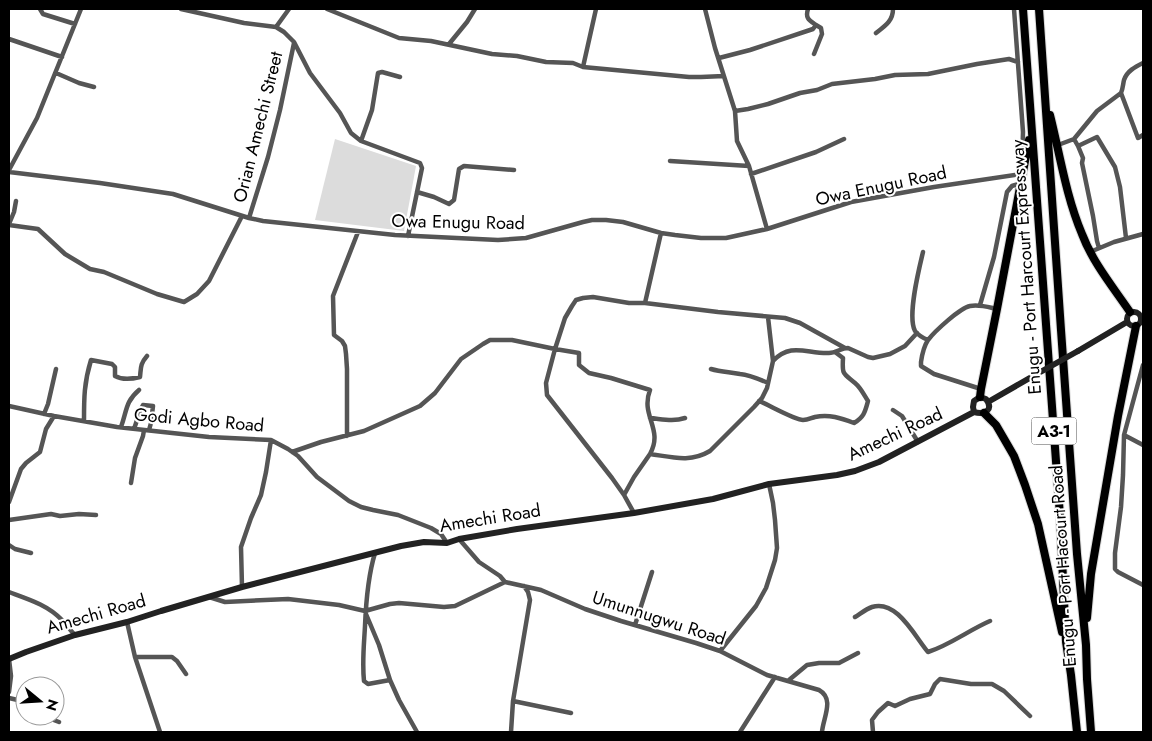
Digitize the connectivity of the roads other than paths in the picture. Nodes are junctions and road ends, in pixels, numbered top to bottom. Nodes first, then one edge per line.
1 (40, 9) edge
2 (81, 9) edge
3 (180, 9) edge
4 (289, 9) edge
5 (327, 9) edge
6 (475, 9) edge
7 (596, 9) edge
8 (705, 9) edge
9 (808, 9) edge
10 (893, 9) edge
11 (1014, 9) edge
12 (1022, 9) edge
13 (1040, 9) edge
14 (75, 24) junction
15 (276, 27) junction
16 (815, 27) junction
17 (876, 33) dead end
18 (9, 40) edge
19 (294, 42) junction
20 (449, 44) junction
21 (814, 54) dead end
22 (62, 57) junction
23 (719, 58) junction
24 (1018, 62) junction
25 (1143, 63) edge
26 (583, 67) junction
27 (56, 73) junction
28 (724, 76) junction
29 (400, 77) dead end
30 (94, 87) dead end
31 (1121, 92) junction
32 (1045, 97) junction
33 (735, 111) junction
34 (1031, 130) junction
35 (1143, 135) edge
36 (844, 139) dead end
37 (1074, 139) junction
38 (361, 141) junction
39 (1058, 145) junction
40 (1078, 146) junction
41 (670, 161) dead end
42 (748, 166) junction
43 (514, 170) dead end
44 (9, 171) edge
45 (751, 174) junction
46 (1022, 174) junction
47 (1021, 183) junction
48 (417, 192) junction
49 (16, 201) dead end
50 (242, 216) junction
51 (249, 218) junction
52 (9, 225) edge
53 (767, 229) junction
54 (358, 232) junction
55 (661, 233) junction
56 (1143, 234) edge
57 (408, 236) junction
58 (1126, 238) junction
59 (1099, 248) junction
60 (923, 252) dead end
61 (1090, 252) junction
62 (645, 303) junction
63 (980, 305) junction
64 (1143, 308) edge
65 (997, 309) junction
66 (1132, 312) junction
67 (768, 317) junction
68 (1127, 322) junction
69 (1140, 322) edge
70 (917, 333) junction
71 (928, 340) junction
72 (845, 348) junction
73 (556, 349) junction
74 (835, 352) junction
75 (147, 356) dead end
76 (773, 361) junction
77 (1143, 366) edge
78 (56, 368) dead end
79 (711, 369) dead end
80 (768, 383) junction
81 (1137, 385) junction
82 (1143, 386) edge
83 (139, 390) dead end
84 (980, 393) junction
85 (759, 401) junction
86 (988, 402) junction
87 (9, 406) edge
88 (893, 410) dead end
89 (974, 412) junction
90 (984, 413) junction
91 (44, 414) junction
92 (54, 416) junction
93 (650, 418) junction
94 (685, 418) dead end
95 (84, 421) junction
96 (121, 427) junction
97 (134, 429) junction
98 (146, 430) junction
99 (1124, 435) junction
100 (347, 436) junction
101 (271, 440) junction
102 (918, 442) junction
103 (1143, 445) edge
104 (292, 452) junction
105 (650, 454) junction
106 (131, 482) dead end
107 (769, 484) junction
108 (624, 495) junction
109 (9, 502) edge
110 (634, 513) junction
111 (96, 515) dead end
112 (9, 520) edge
113 (458, 539) junction
114 (447, 543) junction
115 (9, 545) edge
116 (31, 553) dead end
117 (375, 553) junction
118 (652, 572) dead end
119 (505, 582) junction
120 (1143, 585) edge
121 (524, 586) junction
122 (242, 587) junction
123 (9, 592) edge
124 (209, 597) junction
125 (365, 611) junction
126 (855, 617) dead end
127 (127, 622) junction
128 (990, 622) dead end
129 (635, 625) junction
130 (76, 635) junction
131 (1066, 642) junction
132 (1086, 645) junction
133 (720, 651) junction
134 (858, 653) dead end
135 (135, 657) junction
136 (9, 659) edge
137 (186, 674) dead end
138 (775, 677) junction
139 (390, 680) junction
140 (788, 680) junction
141 (9, 692) edge
142 (513, 701) junction
143 (571, 713) dead end
144 (1030, 716) dead end
145 (160, 732) edge
146 (418, 732) edge
147 (512, 732) edge
148 (740, 732) edge
149 (822, 732) edge
150 (873, 732) edge
151 (1077, 732) edge
152 (1091, 732) edge

1 - 14 street
2 - 14 street
3 - 15 street, Orian Amechi Street
4 - 15 street
5 - 20 street
6 - 20 street
7 - 26 street
8 - 23 street
9 - 16 street
10 - 17 street
11 - 24 street
12 - 34 highway, Enugu - Port Harcourt Expressway / A3-1
13 - 32 highway
14 - 22 street
15 - 19 street, Orian Amechi Street
16 - 21 street
16 - 23 street
18 - 22 street
19 - 38 street, Orian Amechi Street
19 - 51 street, Orian Amechi Street
20 - 26 street
22 - 27 street
23 - 28 street
24 - 33 street
24 - 46 street
25 - 31 street
26 - 28 street
27 - 30 street
27 - 44 street
28 - 33 street
29 - 38 street
31 - 35 street
31 - 37 street
32 - 39 highway
32 - 132 highway, Enugu - Port Hacourt Road
33 - 42 street
34 - 46 highway
34 - 131 highway, Enugu - Port Harcourt Expressway / A3-1
36 - 45 street
37 - 39 street
37 - 40 street
38 - 48 street
39 - 61 highway
40 - 58 street
40 - 59 street
41 - 42 street
42 - 45 street
43 - 48 street
44 - 50 street, Owa Enugu Road
45 - 53 street
46 - 47 highway
46 - 53 street, Owa Enugu Road
47 - 63 street
47 - 65 highway
48 - 57 street
49 - 52 street
50 - 51 street, Owa Enugu Road
50 - 52 street
51 - 54 street, Owa Enugu Road
53 - 55 street, Owa Enugu Road
54 - 57 street, Owa Enugu Road
54 - 100 street
55 - 57 street, Owa Enugu Road
55 - 62 street
56 - 58 street
58 - 59 street
59 - 61 street
60 - 70 street
61 - 66 highway
62 - 67 street
62 - 73 street
63 - 65 street
63 - 71 street
64 - 66 main road
65 - 84 highway
66 - 68 main road
66 - 69 main road
67 - 72 street
67 - 76 street
68 - 69 main road
68 - 86 main road, bridge
69 - 132 highway
70 - 71 street
70 - 72 street
71 - 84 street
72 - 74 street
73 - 93 street
73 - 100 street
73 - 108 street
74 - 76 street
74 - 85 street
75 - 95 street
76 - 80 street
77 - 81 street
78 - 91 street
79 - 80 street
80 - 85 street
81 - 82 street
81 - 99 street
83 - 96 street
84 - 86 main road
84 - 89 main road
85 - 105 street
86 - 90 main road
87 - 91 street, Godi Agbo Road
88 - 102 street
89 - 90 main road
89 - 102 main road, Amechi Road
90 - 131 highway
91 - 92 street, Godi Agbo Road
92 - 95 street, Godi Agbo Road
92 - 109 street
93 - 94 street
93 - 105 street
95 - 96 street, Godi Agbo Road
96 - 97 street, Godi Agbo Road
97 - 98 street, Godi Agbo Road
97 - 98 street
98 - 101 street, Godi Agbo Road
98 - 106 street
99 - 103 street
99 - 120 street
100 - 104 street
101 - 104 street, Godi Agbo Road
101 - 122 street
102 - 107 main road, Amechi Road
104 - 114 street, Godi Agbo Road
105 - 108 street
107 - 110 main road, Amechi Road
107 - 133 street
108 - 110 street
110 - 113 main road, Amechi Road
111 - 112 street
113 - 114 main road, Amechi Road
113 - 119 street, Umunnugwu Road
114 - 117 main road, Amechi Road
115 - 116 street
117 - 122 main road, Amechi Road
117 - 125 street
118 - 129 street
119 - 121 street, Umunnugwu Road
119 - 125 street
121 - 129 street, Umunnugwu Road
121 - 142 street
122 - 124 main road, Amechi Road
123 - 130 street
124 - 125 street
124 - 127 main road, Amechi Road
125 - 139 street
125 - 139 street
126 - 128 street
127 - 130 main road, Amechi Road
127 - 135 street
129 - 133 street, Umunnugwu Road
130 - 136 main road, Amechi Road
131 - 151 highway, Enugu - Port Harcourt Expressway / A3-1
132 - 152 highway, Enugu - Port Hacourt Road
133 - 138 street, Umunnugwu Road
134 - 140 street
135 - 137 street
135 - 145 street
136 - 141 street
138 - 140 street, Umunnugwu Road
138 - 148 street
139 - 146 street
140 - 149 street, Umunnugwu Road
142 - 143 street
142 - 147 street
144 - 150 street

